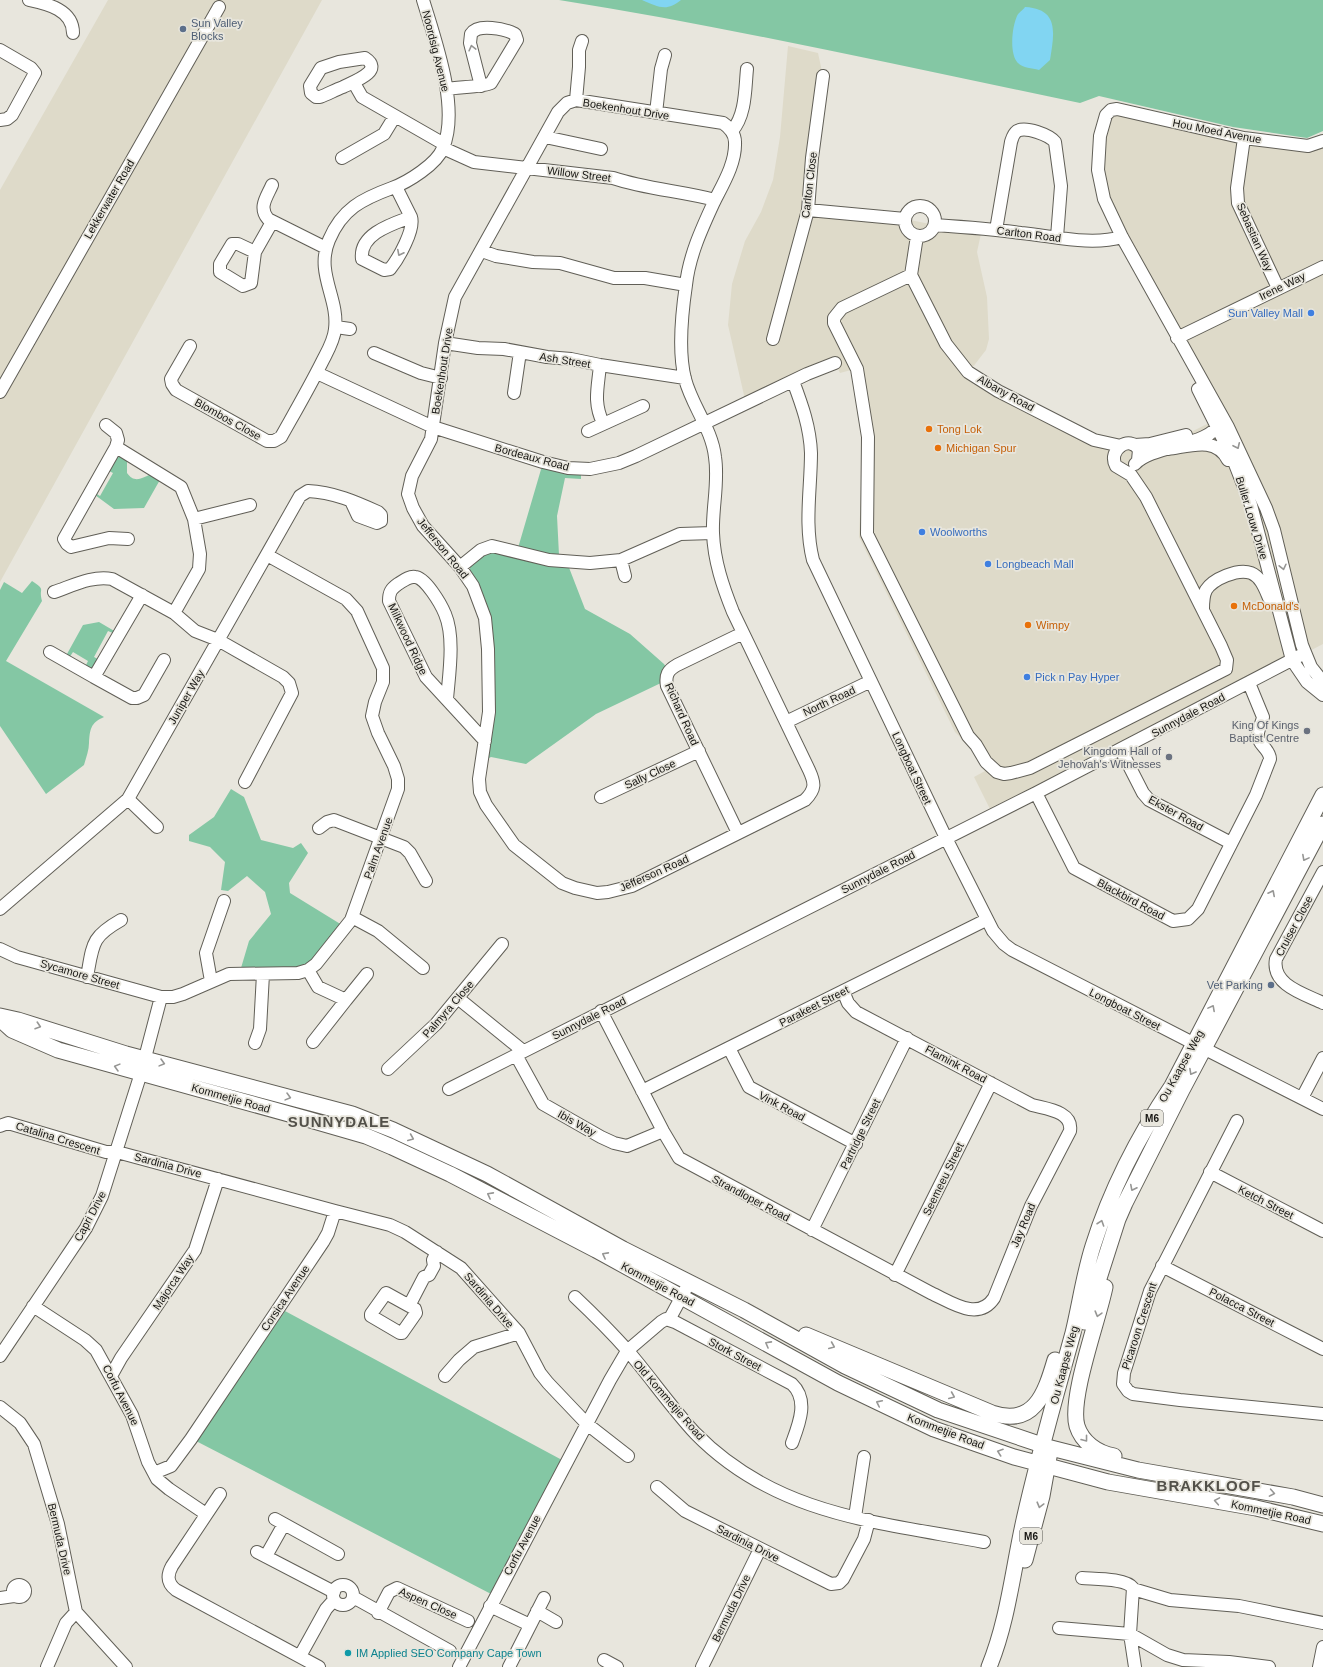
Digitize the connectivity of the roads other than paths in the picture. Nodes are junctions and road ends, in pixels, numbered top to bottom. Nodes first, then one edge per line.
1 (29, 0) edge
2 (423, 0) edge
3 (219, 7) dead end
4 (73, 33) dead end
5 (582, 41) dead end
6 (0, 50) edge
7 (665, 55) dead end
8 (746, 69) dead end
9 (823, 76) dead end
10 (354, 83) junction
11 (481, 86) junction
12 (447, 89) junction
13 (576, 100) junction
14 (1111, 110) joint
15 (656, 113) junction
16 (395, 116) junction
17 (0, 120) edge
18 (732, 131) junction
19 (545, 137) junction
20 (1244, 138) junction
21 (1323, 141) edge
22 (444, 146) junction
23 (601, 149) dead end
24 (342, 158) dead end
25 (529, 167) junction
26 (272, 185) dead end
27 (396, 187) junction
28 (715, 200) junction
29 (808, 210) junction
30 (411, 217) junction
31 (905, 219) junction
32 (272, 222) junction
33 (935, 225) junction
34 (996, 230) junction
35 (917, 236) junction
36 (1057, 237) junction
37 (1122, 237) junction
38 (326, 248) junction
39 (482, 251) junction
40 (255, 252) dead end
41 (1323, 267) edge
42 (911, 275) junction
43 (686, 285) junction
44 (1278, 288) junction
45 (336, 327) junction
46 (350, 329) dead end
47 (1177, 338) junction
48 (773, 339) dead end
49 (445, 343) junction
50 (190, 346) dead end
51 (374, 352) dead end
52 (520, 352) junction
53 (835, 363) dead end
54 (600, 365) junction
55 (317, 373) junction
56 (441, 378) junction
57 (685, 378) junction
58 (793, 381) junction
59 (0, 392) edge
60 (514, 393) dead end
61 (643, 406) dead end
62 (603, 423) junction
63 (704, 424) junction
64 (1220, 424) junction
65 (106, 425) dead end
66 (433, 427) junction
67 (588, 431) dead end
68 (1094, 440) junction
69 (1135, 445) junction
70 (1121, 446) junction
71 (116, 447) junction
72 (1168, 449) junction
73 (1137, 462) junction
74 (1117, 465) junction
75 (1146, 497) junction
76 (351, 501) dead end
77 (250, 504) dead end
78 (194, 519) junction
79 (713, 533) junction
80 (1258, 534) junction
81 (128, 539) dead end
82 (267, 555) junction
83 (621, 560) junction
84 (460, 567) junction
85 (625, 576) dead end
86 (1188, 580) junction
87 (1215, 581) junction
88 (54, 592) dead end
89 (142, 595) junction
90 (1202, 609) junction
91 (174, 613) junction
92 (743, 633) junction
93 (1284, 634) junction
94 (218, 640) junction
95 (50, 652) dead end
96 (1305, 653) junction
97 (164, 660) dead end
98 (1292, 660) junction
99 (94, 677) junction
100 (871, 681) junction
101 (1323, 682) edge
102 (1249, 683) junction
103 (1323, 695) edge
104 (447, 699) junction
105 (786, 722) junction
106 (485, 741) junction
107 (1121, 750) junction
108 (699, 751) junction
109 (245, 782) dead end
110 (1036, 793) junction
111 (1323, 795) edge
112 (601, 797) dead end
113 (128, 799) junction
114 (1323, 824) edge
115 (157, 827) dead end
116 (318, 828) dead end
117 (738, 833) junction
118 (382, 837) junction
119 (946, 838) junction
120 (1231, 843) junction
121 (1323, 872) edge
122 (426, 881) dead end
123 (224, 901) dead end
124 (0, 909) edge
125 (352, 917) junction
126 (121, 920) dead end
127 (986, 920) junction
128 (502, 944) dead end
129 (0, 949) edge
130 (423, 968) dead end
131 (308, 970) junction
132 (263, 974) junction
133 (367, 974) dead end
134 (86, 977) junction
135 (211, 980) junction
136 (843, 991) junction
137 (161, 997) junction
138 (459, 999) junction
139 (346, 1000) junction
140 (1323, 1003) edge
141 (601, 1011) junction
142 (0, 1016) edge
143 (0, 1020) edge
144 (907, 1038) junction
145 (313, 1042) dead end
146 (255, 1043) dead end
147 (1199, 1046) junction
148 (729, 1048) junction
149 (519, 1053) junction
150 (1323, 1058) edge
151 (143, 1065) junction
152 (388, 1069) dead end
153 (991, 1083) junction
154 (449, 1089) dead end
155 (642, 1091) junction
156 (1302, 1098) junction
157 (1323, 1109) edge
158 (1237, 1121) dead end
159 (0, 1126) edge
160 (663, 1131) junction
161 (1070, 1131) joint
162 (856, 1144) junction
163 (117, 1152) junction
164 (1210, 1172) junction
165 (218, 1179) junction
166 (335, 1211) junction
167 (812, 1230) junction
168 (1323, 1231) edge
169 (1114, 1235) junction
170 (1093, 1247) junction
171 (435, 1256) junction
172 (1162, 1266) junction
173 (896, 1275) junction
174 (689, 1283) junction
175 (575, 1297) dead end
176 (682, 1297) junction
177 (410, 1304) dead end
178 (33, 1306) junction
179 (744, 1310) junction
180 (973, 1310) joint
181 (669, 1320) junction
182 (519, 1334) junction
183 (1323, 1349) edge
184 (627, 1351) junction
185 (0, 1356) edge
186 (111, 1376) junction
187 (445, 1376) dead end
188 (0, 1407) edge
189 (1323, 1414) edge
190 (587, 1424) junction
191 (792, 1443) dead end
192 (1046, 1446) junction
193 (628, 1456) dead end
194 (864, 1457) dead end
195 (1042, 1465) junction
196 (154, 1473) junction
197 (1231, 1486) junction
198 (657, 1487) dead end
199 (220, 1494) dead end
200 (1323, 1505) edge
201 (206, 1514) junction
202 (855, 1517) junction
203 (869, 1520) junction
204 (1323, 1524) edge
205 (984, 1542) dead end
206 (760, 1549) junction
207 (338, 1554) dead end
208 (1082, 1578) dead end
209 (1133, 1589) junction
210 (14, 1596) dead end
211 (334, 1596) junction
212 (0, 1598) edge
213 (544, 1598) dead end
214 (490, 1606) junction
215 (537, 1611) junction
216 (76, 1612) junction
217 (378, 1613) junction
218 (468, 1621) dead end
219 (556, 1622) dead end
220 (1323, 1623) edge
221 (530, 1625) junction
222 (1059, 1628) dead end
223 (1130, 1634) junction
224 (1323, 1647) edge
225 (450, 1651) dead end
226 (300, 1656) junction
227 (604, 1660) dead end
228 (47, 1667) edge
229 (126, 1667) edge
230 (319, 1667) edge
231 (459, 1667) edge
232 (509, 1667) edge
233 (617, 1667) edge
234 (702, 1667) edge
235 (989, 1667) edge
236 (1135, 1667) edge
237 (1269, 1667) edge
238 (1319, 1667) edge

1 - 4 street
2 - 12 street, Noordsig Avenue
3 - 59 street, Lekkerwater Road
5 - 13 street
6 - 17 street
7 - 15 street
8 - 18 street
9 - 29 street, Carlton Close
10 - 10 street
10 - 16 street, Willow Street
11 -> 11 street
11 - 12 street
12 - 22 street, Noordsig Avenue
13 - 15 street, Boekenhout Drive
13 - 19 street, Boekenhout Drive
14 - 20 street, Hou Moed Avenue
14 - 37 street, Buller Louw Drive
15 - 18 street, Boekenhout Drive
16 - 22 street, Willow Street
16 - 24 street
18 - 28 street
19 - 23 street
19 - 25 street, Boekenhout Drive
20 - 21 street, Hou Moed Avenue
20 - 44 street, Sebastian Way
22 - 25 street, Willow Street
22 - 27 street, Noordsig Avenue
25 - 28 street, Willow Street
25 - 39 street, Boekenhout Drive
26 - 32 street
27 - 30 street
27 - 38 street, Noordsig Avenue
28 - 43 street
29 - 31 street
29 - 48 street, Carlton Close
30 -> 30 street
31 - 33 street
31 - 35 street
32 - 38 street
32 - 40 street
33 - 34 street, Carlton Road
33 - 35 street
34 - 36 street, Carlton Road
34 - 36 street
35 - 42 street
36 - 37 street, Carlton Road
37 - 47 street, Buller Louw Drive
38 - 45 street, Noordsig Avenue
39 - 43 street
39 - 49 street, Boekenhout Drive
41 - 44 street, Irene Way
42 - 68 street, Albany Road
42 - 90 street
43 - 57 street
44 - 47 street, Irene Way
45 - 46 street
45 - 55 street, Noordsig Avenue
47 - 64 street, Buller Louw Drive
47 - 64 street, Buller Louw Drive
49 - 52 street, Ash Street
49 - 56 street, Boekenhout Drive
50 - 55 street, Blombos Close
51 - 56 street
52 - 54 street, Ash Street
52 - 60 street
53 - 58 street, Bordeaux Road
54 - 57 street, Ash Street
54 - 62 street
55 - 66 street, Bordeaux Road
56 - 66 street, Boekenhout Drive
57 - 63 street
58 - 63 street, Bordeaux Road
58 - 100 street, Longboat Street
61 - 62 street
62 - 67 street
63 - 66 street, Bordeaux Road
63 - 79 street, Jefferson Road
64 - 69 street
64 - 72 street
64 - 80 street, Buller Louw Drive
64 -> 96 street, Buller Louw Drive
65 - 71 street
66 - 84 street, Jefferson Road
68 - 70 street
68 - 74 street
69 - 70 street
69 - 73 street
70 - 74 street
71 - 78 street
71 - 81 street
72 - 73 street
72 - 80 street
73 - 74 street
73 - 75 street
74 - 75 street
75 - 86 street
76 - 82 street, Juniper Way
77 - 78 street
78 - 91 street
79 - 83 street
79 - 92 street, Jefferson Road
80 - 93 street, Buller Louw Drive
82 - 94 street, Juniper Way
82 - 118 street, Palm Avenue
83 - 84 street
83 - 85 street
84 - 106 street, Jefferson Road
86 - 87 street
86 - 90 street
87 - 90 street
87 - 93 street
88 - 89 street
89 - 91 street
89 - 99 street
91 - 94 street
92 - 105 street, Jefferson Road
92 - 108 street, Richard Road
93 - 98 street, Buller Louw Drive
94 - 109 street
94 - 113 street, Juniper Way
95 - 99 street
96 - 98 street, Sunnydale Road
96 - 101 street, Buller Louw Drive
97 - 99 street
98 - 102 street, Sunnydale Road
98 - 103 street, Buller Louw Drive
100 - 105 street, North Road
100 - 119 street, Longboat Street
102 - 107 street, Sunnydale Road
102 - 120 street, Blackbird Road
104 - 104 street, Milkwood Ridge
104 - 106 street, Milkwood Ridge
105 - 117 street, Jefferson Road
106 - 117 street, Jefferson Road
107 - 110 street, Sunnydale Road
107 - 120 street, Ekster Road
108 - 112 street, Sally Close
108 - 117 street, Richard Road
110 - 119 street, Sunnydale Road
110 - 120 street, Blackbird Road
147 -> 111 main road, Ou Kaapse Weg / M6
113 - 115 street
113 - 124 street, Juniper Way
114 -> 147 main road, Ou Kaapse Weg / M6
116 - 118 street
118 - 122 street
118 - 125 street, Palm Avenue
119 - 127 street, Longboat Street
119 - 141 street, Sunnydale Road
121 - 140 street, Cruiser Close
123 - 135 street
125 - 130 street
125 - 131 street, Palm Avenue
126 - 134 street
127 - 136 street, Parakeet Street
127 - 147 street, Longboat Street
128 - 138 street, Palmyra Close
129 - 134 street, Sycamore Street
131 - 132 street
131 - 139 street
132 - 135 street
132 - 146 street
133 - 139 street
134 - 137 street, Sycamore Street
135 - 137 street
136 - 144 street, Flamink Road
136 - 148 street, Parakeet Street
137 - 151 street
138 - 149 street
138 - 152 street, Palmyra Close
139 - 145 street
141 - 149 street, Sunnydale Road
141 - 155 street, Strandloper Road
142 -> 151 main road, Kommetjie Road
151 -> 143 main road, Kommetjie Road
144 - 153 street, Flamink Road
144 - 162 street, Partridge Street
147 - 156 street, Longboat Street
147 -> 169 main road, Ou Kaapse Weg / M6
170 -> 147 main road, Ou Kaapse Weg / M6
148 - 155 street, Parakeet Street
148 - 162 street, Vink Road
149 - 154 street, Sunnydale Road
149 - 160 street, Ibis Way
150 - 156 street
151 - 163 street, Capri Drive
151 -> 174 main road, Kommetjie Road
176 -> 151 main road, Kommetjie Road
153 - 161 street, Flamink Road
153 - 173 street, Seemeeu Street
155 - 160 street, Strandloper Road
156 - 157 street, Longboat Street
158 - 164 street, Picaroon Crescent
159 - 163 street, Catalina Crescent
160 - 167 street, Strandloper Road
161 - 180 street, Jay Road
162 - 167 street, Partridge Street
163 - 165 street, Sardinia Drive
163 - 178 street, Capri Drive
164 - 168 street, Ketch Street
164 - 172 street, Picaroon Crescent
165 - 166 street
165 - 186 street, Majorca Way
166 - 171 street, Sardinia Drive
166 - 196 street, Corsica Avenue
167 - 173 street, Strandloper Road
169 - 192 main road, Ou Kaapse Weg / M6
169 -> 197 main road
179 -> 170 main road
170 - 192 main road, Ou Kaapse Weg / M6
171 - 177 street
171 - 182 street, Sardinia Drive
172 - 183 street, Polacca Street
172 - 189 street, Picaroon Crescent
173 - 180 street, Strandloper Road
174 - 176 street
174 - 179 main road, Kommetjie Road
175 - 184 street, Old Kommetjie Road
176 - 181 street
195 -> 176 main road, Kommetjie Road
178 - 185 street, Capri Drive
178 - 186 street, Corfu Avenue
179 - 192 main road, Kommetjie Road
181 - 184 street
181 - 191 street, Stork Street
182 - 187 street
182 - 190 street, Sardinia Drive
184 - 190 street, Corfu Avenue
184 - 202 street, Old Kommetjie Road
186 - 196 street, Corfu Avenue
188 - 216 street, Bermuda Drive
190 - 193 street, Sardinia Drive
190 - 214 street, Corfu Avenue
192 - 195 main road, Ou Kaapse Weg / M6
192 - 197 main road, Kommetjie Road
194 - 202 street
204 -> 195 main road, Kommetjie Road
195 - 235 main road, M6
196 - 201 street, Corfu Avenue
197 -> 200 main road, Kommetjie Road
198 - 206 street, Sardinia Drive
199 - 201 street
201 - 226 street
202 - 203 street, Old Kommetjie Road
203 - 205 street, Old Kommetjie Road
203 - 206 street, Sardinia Drive
206 - 234 street, Bermuda Drive
207 - 211 street
208 - 209 street
209 - 220 street
209 - 223 street
210 - 212 street
211 - 217 street
211 - 226 street
213 - 215 street
214 - 221 street
214 - 231 street, Corfu Avenue
215 - 219 street
215 - 221 street
216 - 228 street
216 - 229 street
217 - 218 street, Aspen Close
217 - 225 street
221 - 232 street
222 - 223 street
223 - 236 street
223 - 237 street
224 - 238 street
226 - 230 street
227 - 233 street

